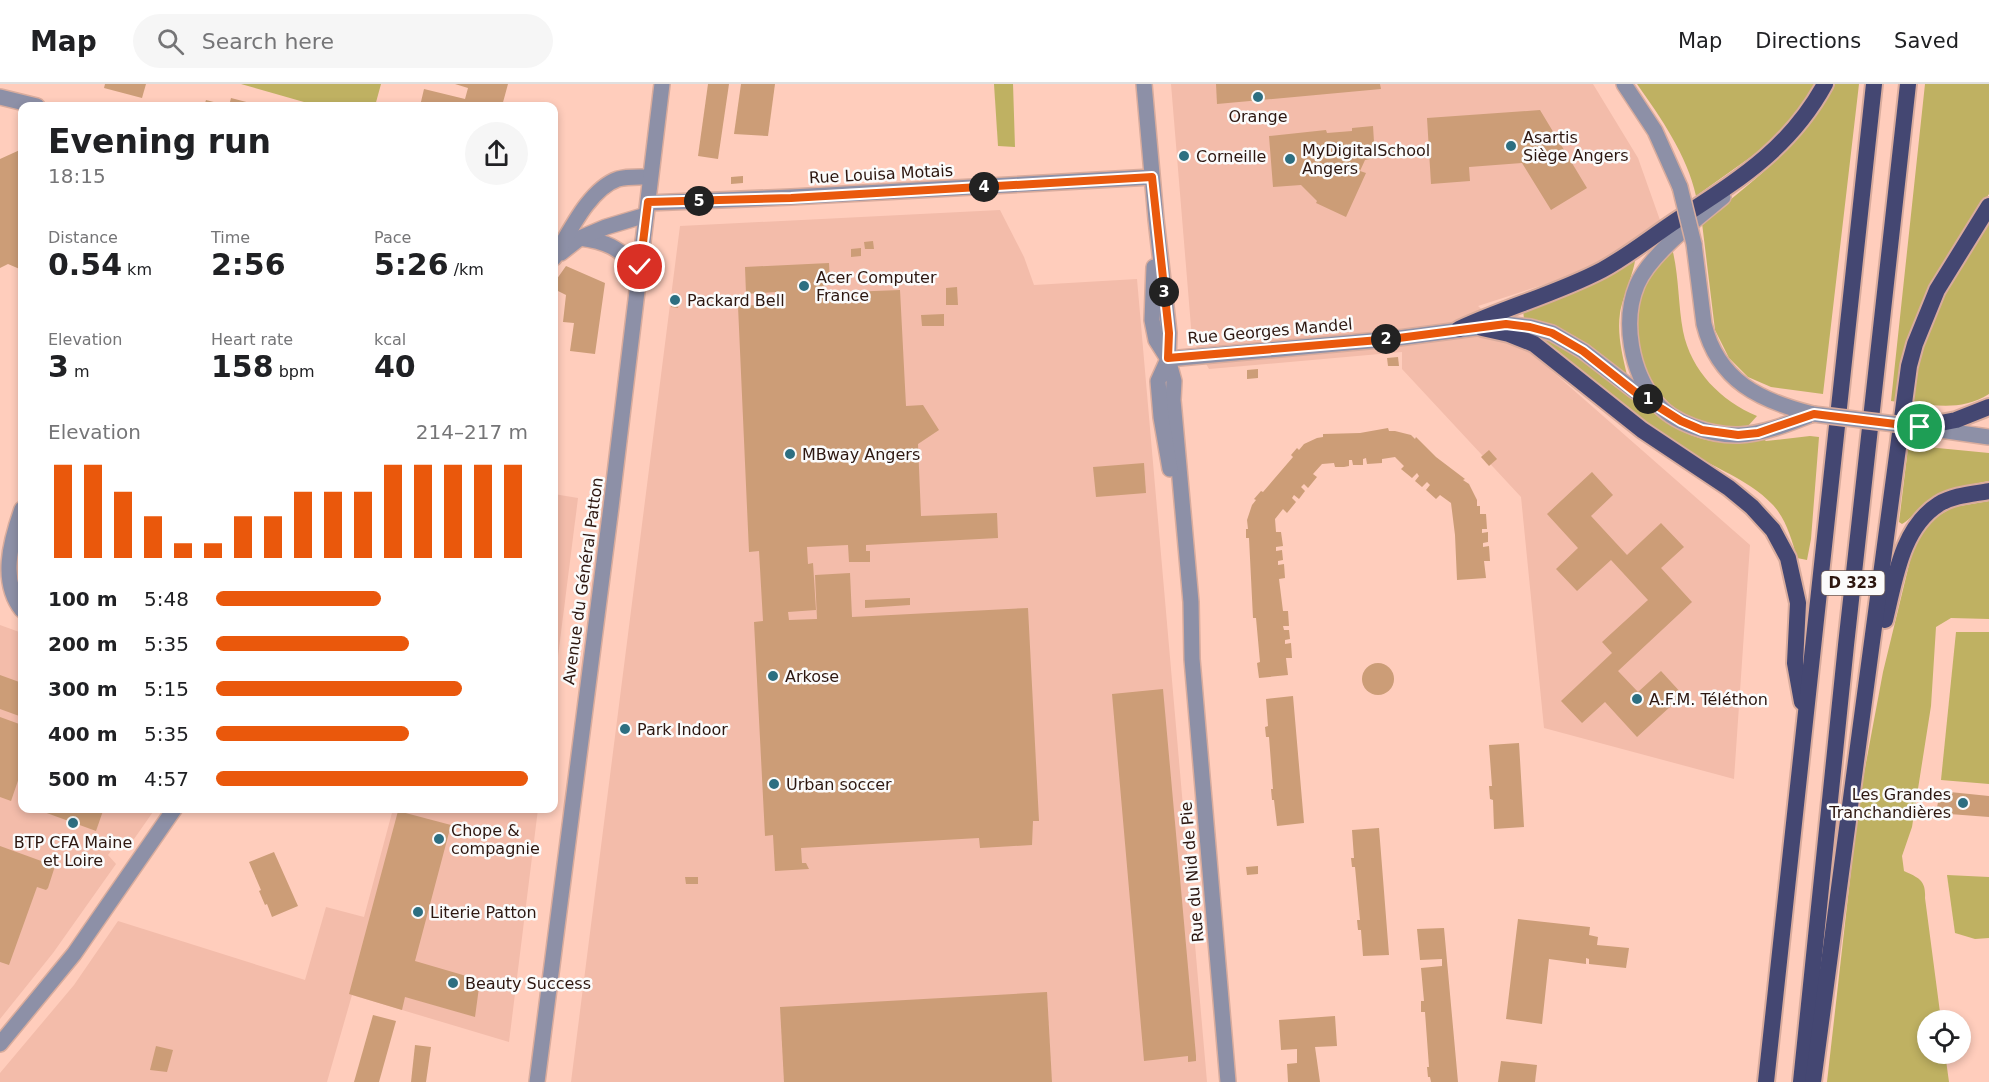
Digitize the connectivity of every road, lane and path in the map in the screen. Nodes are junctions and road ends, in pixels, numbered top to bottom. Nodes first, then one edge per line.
1 (662, 84) edge
2 (1144, 84) edge
3 (1624, 84) edge
4 (1825, 84) edge
5 (1874, 84) edge
6 (1908, 84) edge
7 (0, 97) edge
8 (21, 102) edge
9 (1752, 170) junction
10 (650, 177) junction
11 (1152, 177) junction
12 (591, 199) junction
13 (1989, 206) edge
14 (647, 209) junction
15 (606, 227) junction
16 (580, 238) junction
17 (558, 252) edge
18 (558, 255) edge
19 (640, 267) junction
20 (1482, 328) junction
21 (1459, 329) junction
22 (1168, 358) junction
23 (1657, 404) junction
24 (1989, 407) edge
25 (1814, 414) junction
26 (1920, 427) junction
27 (1989, 437) edge
28 (1989, 491) edge
29 (18, 520) edge
30 (18, 605) edge
31 (1867, 684) junction
32 (1805, 723) junction
33 (172, 813) edge
34 (0, 1044) edge
35 (537, 1082) edge
36 (1228, 1082) edge
37 (1766, 1082) edge
38 (1801, 1082) edge
39 (1813, 1082) edge

1 - 10 street, Avenue du Général Patton
2 - 11 street, Rue du Nid de Pie
3 - 25 street, bridge
4 - 9 highway
5 - 32 highway, D 323
6 - 38 highway, D 323
7 - 8 street
9 - 21 highway
9 - 23 street
10 - 12 street
10 - 14 street, Avenue du Général Patton
11 - 14 street, Rue Louisa Motais
11 - 22 street, Rue du Nid de Pie
12 - 15 street
12 - 17 street
13 - 31 highway
14 - 15 street, Rue Louisa Motais
14 - 19 street, Avenue du Général Patton
15 - 16 street, Rue Louisa Motais
16 - 18 street, Rue Louisa Motais
16 - 19 street
19 - 35 street, Avenue du Général Patton
20 - 21 street, Rue Georges Mandel
20 - 23 street, Rue Georges Mandel
20 - 32 highway
21 - 22 street, Rue Georges Mandel
22 - 36 street, Rue du Nid de Pie
23 - 25 street, Rue Georges Mandel
24 - 26 highway
25 - 26 street, bridge
26 - 27 street
28 - 31 highway
29 - 30 street
31 - 39 highway
32 - 37 highway, D 323
33 - 34 street

